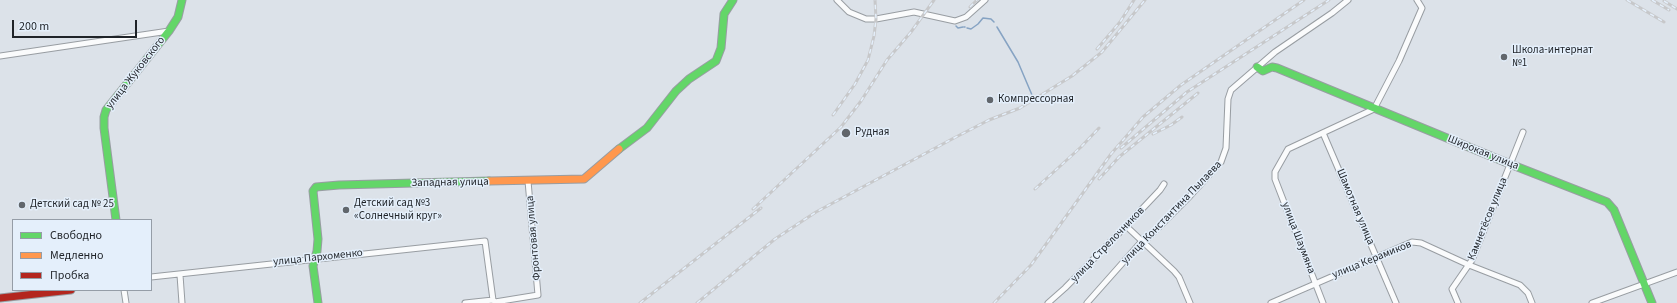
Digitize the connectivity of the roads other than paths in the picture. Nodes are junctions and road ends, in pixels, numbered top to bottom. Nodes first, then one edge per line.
1 (182, 0) edge
2 (733, 0) edge
3 (837, 0) edge
4 (985, 0) edge
5 (1348, 0) edge
6 (1417, 0) edge
7 (169, 31) junction
8 (0, 56) edge
9 (1257, 67) junction
10 (1374, 108) junction
11 (1523, 132) dead end
12 (1323, 133) junction
13 (1510, 164) junction
14 (528, 181) junction
15 (1164, 184) dead end
16 (116, 219) edge
17 (1126, 226) junction
18 (1142, 241) junction
19 (1376, 258) junction
20 (314, 259) junction
21 (1469, 265) junction
22 (1677, 272) edge
23 (180, 275) junction
24 (152, 278) edge
25 (1315, 284) junction
26 (1644, 284) junction
27 (62, 291) edge
28 (124, 291) edge
29 (0, 298) edge
30 (495, 302) edge
31 (126, 303) edge
32 (182, 303) edge
33 (318, 303) edge
34 (464, 303) edge
35 (1048, 303) edge
36 (1087, 303) edge
37 (1190, 303) edge
38 (1271, 303) edge
39 (1323, 303) edge
40 (1396, 303) edge
41 (1458, 303) edge
42 (1532, 303) edge
43 (1592, 303) edge
44 (1652, 303) edge

1 - 7 street, улица Жуковского
2 - 14 street, Западная улица
3 - 4 street
5 - 9 street, улица Константина Пылаева
6 - 10 street
7 - 8 street
7 - 16 street, улица Жуковского
9 - 10 street, Широкая улица
9 - 18 street, улица Константина Пылаева
10 - 12 street
10 - 13 street, Широкая улица
11 - 13 street, Камнетёсов улица
12 - 19 street, Шамотная улица
12 - 25 street, улица Шаумяна
13 - 21 street, Камнетёсов улица
13 - 26 street, Широкая улица
14 - 20 street, Западная улица
14 - 30 street, Фронтовая улица
15 - 17 street, улица Стрелочников
17 - 18 street
17 - 35 street, улица Стрелочников
18 - 36 street, улица Константина Пылаева
18 - 37 street
19 - 21 street, улица Керамиков
19 - 25 street, улица Керамиков
19 - 40 street, Шамотная улица
20 - 23 street, улица Пархоменко
20 - 30 street, улица Пархоменко
20 - 33 street
21 - 41 street, Камнетёсов улица
21 - 42 street, улица Керамиков
22 - 26 street
23 - 24 street, улица Пархоменко
23 - 32 street
25 - 38 street, улица Керамиков
25 - 39 street, улица Шаумяна
26 - 43 street
26 - 44 street, Широкая улица
27 - 29 street
28 - 31 street
30 - 34 street

